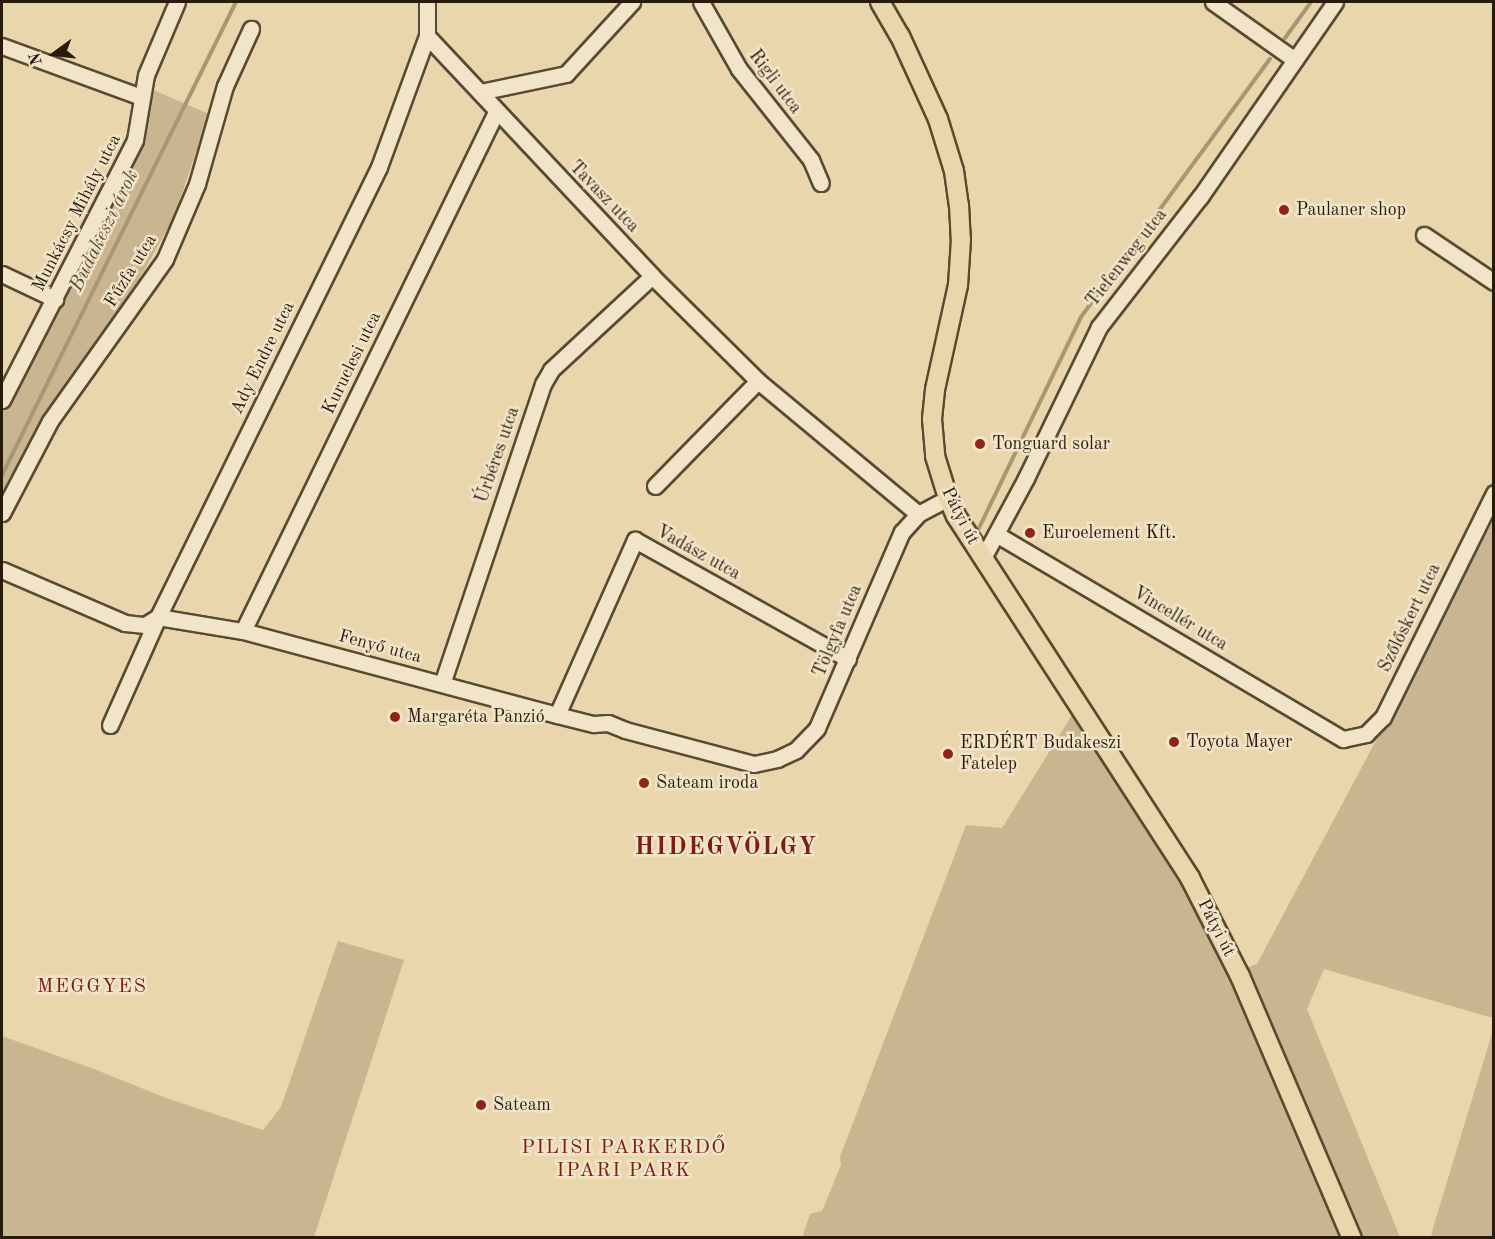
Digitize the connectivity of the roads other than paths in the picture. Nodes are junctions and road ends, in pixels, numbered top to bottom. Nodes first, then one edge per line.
1 (177, 2) edge
2 (426, 2) edge
3 (632, 2) edge
4 (700, 2) edge
5 (880, 2) edge
6 (1213, 2) edge
7 (1335, 2) edge
8 (251, 28) dead end
9 (427, 36) junction
10 (2, 46) edge
11 (1295, 60) junction
12 (480, 92) junction
13 (141, 97) junction
14 (496, 112) junction
15 (821, 183) dead end
16 (1424, 235) dead end
17 (2, 274) edge
18 (651, 276) junction
19 (1494, 282) edge
20 (55, 299) junction
21 (758, 381) junction
22 (2, 400) edge
23 (655, 486) dead end
24 (1494, 493) edge
25 (948, 498) junction
26 (2, 513) edge
27 (918, 514) junction
28 (996, 534) junction
29 (983, 558) junction
30 (2, 570) edge
31 (158, 617) junction
32 (243, 631) junction
33 (848, 659) junction
34 (442, 684) junction
35 (557, 715) junction
36 (110, 725) dead end
37 (1343, 739) joint
38 (754, 764) joint
39 (1352, 1238) edge

1 - 13 street, Munkácsy Mihály utca
2 - 9 street, Ady Endre utca
3 - 12 street
4 - 15 street, Rigli utca
5 - 25 main road, Pátyi út
6 - 11 street
7 - 11 street, Tiefenweg utca
8 - 26 street, Fűzfa utca
9 - 12 street, Tavasz utca
9 - 31 street, Ady Endre utca
10 - 13 street
11 - 28 street, Tiefenweg utca
12 - 14 street, Tavasz utca
13 - 20 street, Munkácsy Mihály utca
14 - 18 street, Tavasz utca
14 - 32 street, Kuruclesi utca
16 - 19 street
17 - 20 street
18 - 21 street, Tavasz utca
18 - 34 street, Úrbéres utca
20 - 22 street, Munkácsy Mihály utca
21 - 23 street
21 - 27 street, Tavasz utca
24 - 37 street, Szőlőskert utca
25 - 27 street, Tölgyfa utca
25 - 29 main road, Pátyi út
27 - 33 street, Tölgyfa utca
28 - 29 street, Tiefenweg utca
28 - 37 street, Vincellér utca
29 - 39 main road, Pátyi út
30 - 31 street, Fenyő utca
31 - 32 street, Fenyő utca
31 - 36 street, Ady Endre utca
32 - 34 street, Fenyő utca
33 - 35 street, Vadász utca
33 - 38 street, Tölgyfa utca
34 - 35 street, Fenyő utca
35 - 38 street, Fenyő utca

